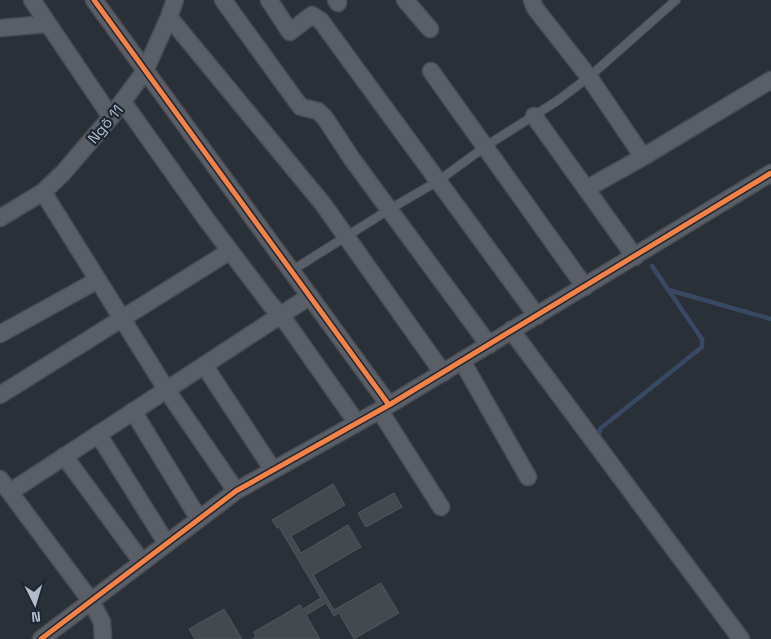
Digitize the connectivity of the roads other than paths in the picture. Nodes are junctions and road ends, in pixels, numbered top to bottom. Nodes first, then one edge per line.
1 (32, 0) edge
2 (94, 0) edge
3 (175, 0) edge
4 (223, 0) edge
5 (269, 0) edge
6 (405, 0) edge
7 (532, 0) edge
8 (676, 0) edge
9 (169, 16) junction
10 (48, 24) junction
11 (0, 28) edge
12 (430, 29) dead end
13 (145, 71) junction
14 (432, 71) dead end
15 (589, 77) junction
16 (771, 80) edge
17 (123, 102) junction
18 (534, 116) junction
19 (111, 117) junction
20 (486, 146) junction
21 (643, 157) junction
22 (771, 173) edge
23 (438, 181) junction
24 (586, 189) junction
25 (43, 192) junction
26 (390, 209) junction
27 (0, 218) edge
28 (346, 237) junction
29 (230, 251) junction
30 (635, 257) junction
31 (291, 270) junction
32 (98, 280) junction
33 (585, 287) junction
34 (310, 296) junction
35 (281, 315) junction
36 (537, 316) junction
37 (122, 318) junction
38 (511, 330) junction
39 (0, 334) edge
40 (489, 345) junction
41 (462, 361) junction
42 (204, 365) junction
43 (442, 373) junction
44 (166, 390) junction
45 (0, 395) edge
46 (384, 408) junction
47 (133, 411) junction
48 (356, 424) junction
49 (98, 434) junction
50 (64, 456) junction
51 (273, 470) junction
52 (528, 477) dead end
53 (5, 485) edge
54 (236, 491) junction
55 (440, 507) dead end
56 (199, 519) junction
57 (167, 544) junction
58 (142, 562) junction
59 (91, 602) junction
60 (41, 639) edge
61 (103, 639) edge
62 (741, 639) edge

1 - 10 street
2 - 13 street
3 - 9 street, Ngõ 11
4 - 26 street
5 - 23 street
6 - 12 street
7 - 15 street
8 - 15 lane
9 - 13 street, Ngõ 11
9 - 28 street
10 - 11 street
10 - 19 street
13 - 17 street, Ngõ 11
13 - 31 street
14 - 20 street
15 - 18 lane
15 - 21 street
16 - 21 street
17 - 19 street, Ngõ 11
17 - 29 street
18 - 20 lane
18 - 24 street
19 - 25 street, Ngõ 11
20 - 23 lane
20 - 33 street
21 - 24 street
22 - 30 street
23 - 26 lane
23 - 36 street
24 - 30 street
25 - 27 street, Ngõ 11
25 - 32 street
26 - 28 lane
26 - 40 street
28 - 31 lane
28 - 43 street
29 - 35 street
29 - 37 street
30 - 33 street
31 - 34 street
32 - 37 street
32 - 39 street
33 - 36 street
34 - 35 street
34 - 46 street
35 - 42 street
35 - 48 street
36 - 38 street
37 - 44 street
37 - 45 street
38 - 40 street
38 - 62 street
40 - 41 street
41 - 43 street
41 - 52 street
42 - 44 street
42 - 51 street
43 - 46 street
44 - 47 street
44 - 54 street
46 - 48 street
46 - 55 street
47 - 49 street
47 - 56 street
48 - 51 street
49 - 50 street
49 - 57 street
50 - 53 street
50 - 58 street
51 - 54 street
53 - 59 street
54 - 56 street
56 - 57 street
57 - 58 street
58 - 59 street
59 - 60 street
59 - 61 street

